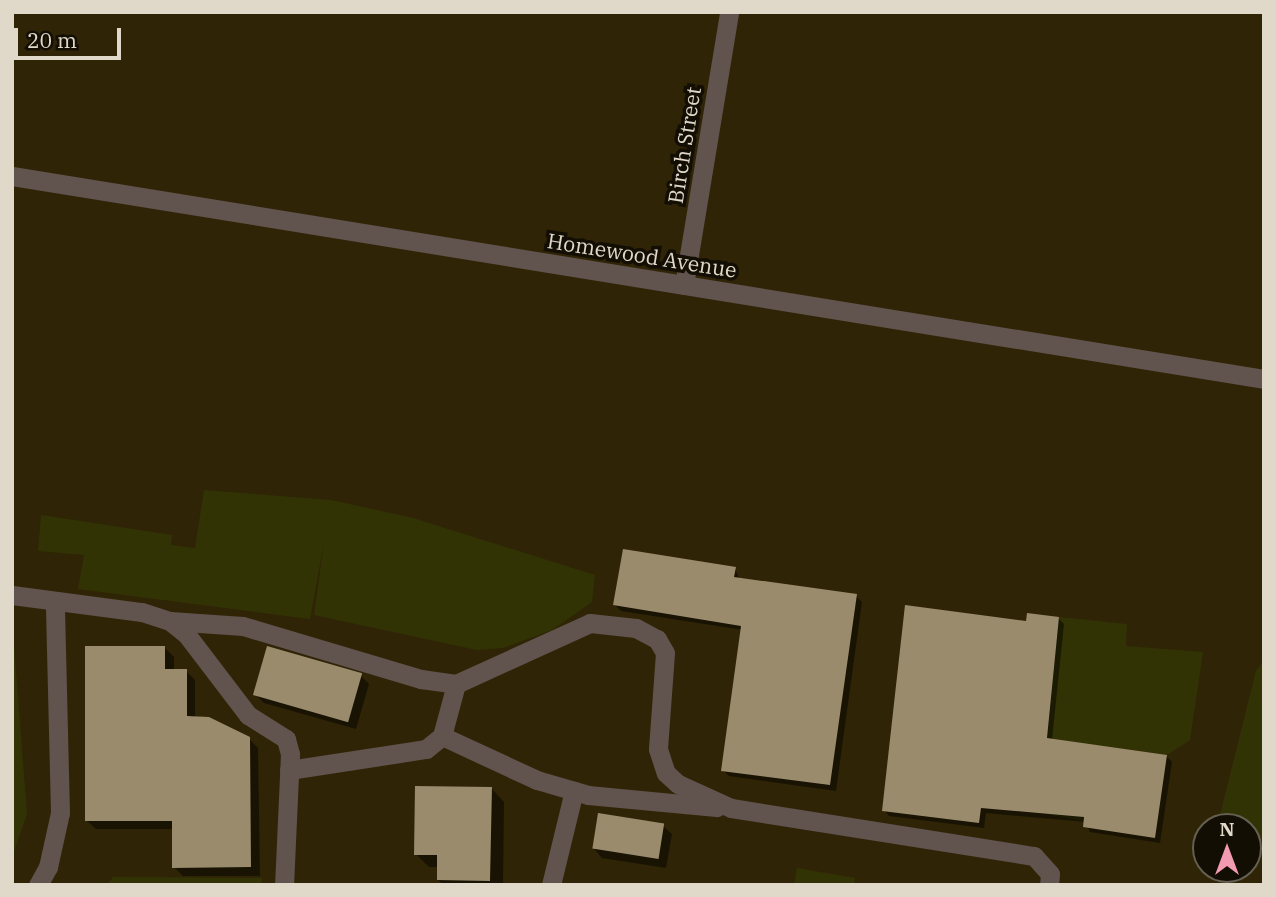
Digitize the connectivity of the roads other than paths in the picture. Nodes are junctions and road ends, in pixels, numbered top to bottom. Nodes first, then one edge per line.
1 (729, 12) edge
2 (12, 176) edge
3 (684, 285) junction
4 (1264, 379) edge
5 (12, 595) edge
6 (55, 600) junction
7 (170, 621) junction
8 (456, 684) junction
9 (442, 736) junction
10 (289, 770) junction
11 (574, 791) junction
12 (731, 808) junction
13 (38, 885) edge
14 (284, 885) edge
15 (551, 885) edge
16 (1049, 885) edge

1 - 3 street, Birch Street
2 - 3 street, Homewood Avenue
3 - 4 street, Homewood Avenue
5 - 6 street
6 - 7 street
6 - 13 street
7 - 8 street
7 - 10 street
8 - 9 street
8 - 12 street
9 - 10 street
9 - 11 street
10 - 14 street
11 - 12 street
11 - 15 street
12 - 16 street

